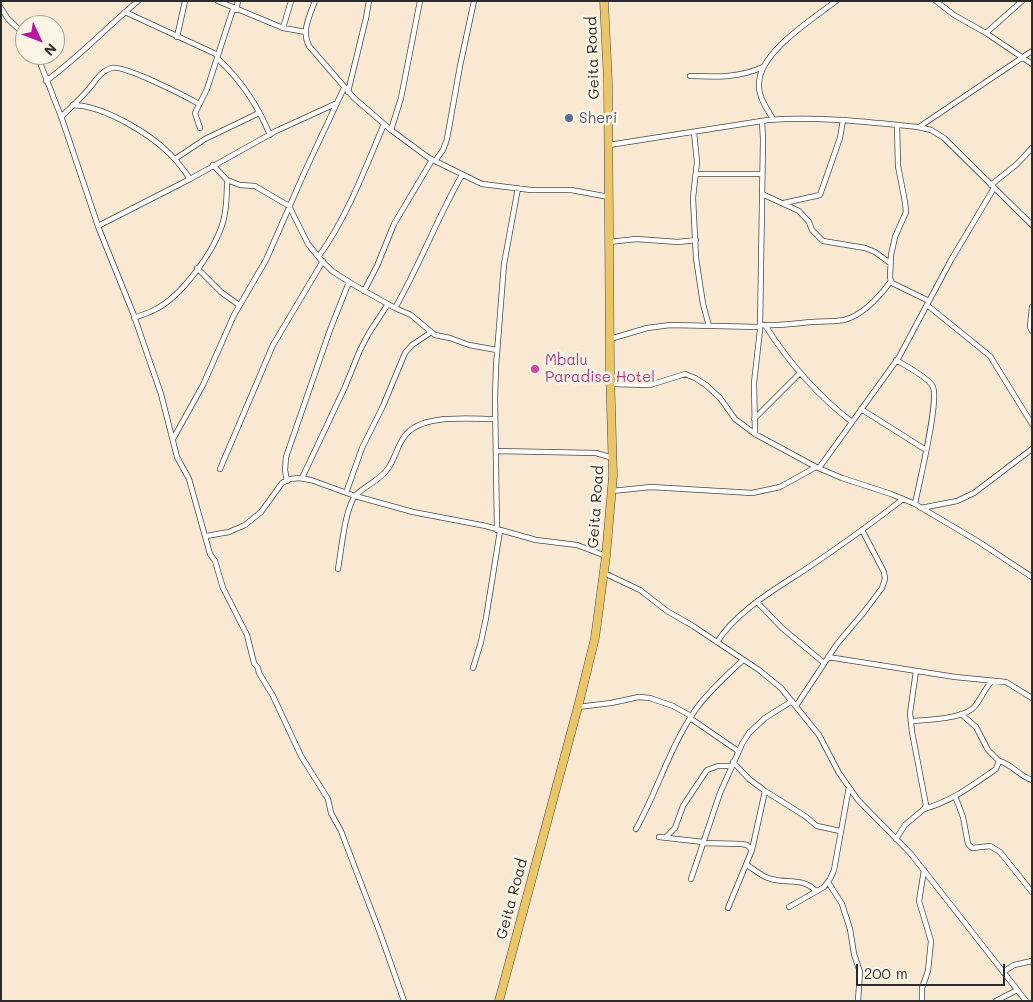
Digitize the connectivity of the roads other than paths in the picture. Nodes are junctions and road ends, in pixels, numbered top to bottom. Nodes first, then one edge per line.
1 (138, 1) edge
2 (186, 1) edge
3 (218, 1) edge
4 (238, 1) edge
5 (291, 1) edge
6 (315, 1) edge
7 (369, 1) edge
8 (420, 1) edge
9 (474, 1) edge
10 (604, 1) edge
11 (836, 1) edge
12 (936, 1) edge
13 (1022, 1) edge
14 (1, 8) edge
15 (234, 9) junction
16 (125, 12) junction
17 (8, 19) junction
18 (1, 20) edge
19 (15, 26) edge
20 (283, 28) junction
21 (306, 32) junction
22 (986, 33) junction
23 (177, 36) junction
24 (1032, 51) edge
25 (218, 56) junction
26 (1023, 58) junction
27 (1032, 64) edge
28 (40, 65) edge
29 (764, 66) junction
30 (690, 76) dead end
31 (46, 81) junction
32 (344, 88) junction
33 (348, 92) junction
34 (73, 104) junction
35 (200, 104) junction
36 (335, 104) junction
37 (259, 113) junction
38 (61, 117) junction
39 (773, 120) junction
40 (843, 120) junction
41 (762, 121) junction
42 (384, 124) junction
43 (897, 125) junction
44 (918, 127) junction
45 (200, 128) dead end
46 (391, 130) junction
47 (694, 132) junction
48 (270, 135) junction
49 (608, 145) junction
50 (1032, 148) edge
51 (175, 159) junction
52 (433, 160) junction
53 (213, 166) junction
54 (696, 174) junction
55 (762, 174) junction
56 (462, 175) junction
57 (190, 179) junction
58 (227, 180) junction
59 (993, 186) junction
60 (518, 188) junction
61 (762, 194) junction
62 (609, 198) junction
63 (784, 203) junction
64 (289, 206) junction
65 (1032, 225) edge
66 (98, 226) junction
67 (696, 240) junction
68 (609, 242) junction
69 (319, 256) junction
70 (323, 262) junction
71 (890, 262) junction
72 (197, 268) junction
73 (891, 281) junction
74 (349, 282) junction
75 (364, 291) junction
76 (928, 303) junction
77 (388, 304) junction
78 (239, 305) junction
79 (1032, 307) edge
80 (395, 308) junction
81 (134, 318) junction
82 (709, 326) junction
83 (762, 326) junction
84 (1032, 331) edge
85 (430, 333) junction
86 (610, 339) junction
87 (497, 350) junction
88 (896, 360) junction
89 (800, 373) junction
90 (610, 384) junction
91 (861, 410) junction
92 (495, 419) junction
93 (754, 419) junction
94 (852, 422) junction
95 (1032, 424) edge
96 (755, 434) junction
97 (173, 439) junction
98 (926, 450) junction
99 (1032, 450) edge
100 (496, 451) junction
101 (613, 458) junction
102 (818, 467) junction
103 (220, 469) dead end
104 (302, 478) junction
105 (286, 481) junction
106 (612, 491) junction
107 (346, 493) junction
108 (355, 496) junction
109 (903, 499) junction
110 (915, 504) junction
111 (921, 508) junction
112 (498, 530) junction
113 (862, 530) junction
114 (206, 536) junction
115 (606, 556) junction
116 (1032, 569) edge
117 (338, 570) dead end
118 (604, 573) junction
119 (1026, 574) junction
120 (1032, 578) edge
121 (757, 602) junction
122 (716, 642) junction
123 (828, 657) junction
124 (743, 660) junction
125 (824, 663) junction
126 (473, 668) dead end
127 (916, 671) junction
128 (992, 681) junction
129 (1032, 698) edge
130 (792, 701) junction
131 (796, 706) junction
132 (578, 707) junction
133 (961, 714) junction
134 (691, 717) junction
135 (911, 721) junction
136 (738, 751) junction
137 (999, 761) junction
138 (732, 764) junction
139 (1032, 780) edge
140 (849, 787) junction
141 (765, 791) junction
142 (955, 796) junction
143 (924, 808) junction
144 (636, 829) dead end
145 (840, 831) junction
146 (896, 840) junction
147 (703, 842) junction
148 (752, 850) junction
149 (747, 865) junction
150 (924, 870) junction
151 (691, 879) dead end
152 (828, 882) junction
153 (1032, 884) edge
154 (1026, 885) junction
155 (816, 891) junction
156 (1032, 892) edge
157 (789, 907) dead end
158 (728, 908) dead end
159 (1032, 961) edge
160 (1003, 972) junction
161 (1017, 990) junction
162 (404, 1001) edge
163 (499, 1001) edge
164 (858, 1001) edge
165 (922, 1001) edge
166 (996, 1001) edge
167 (1026, 1001) edge

1 - 16 street
2 - 23 street
3 - 15 street
4 - 15 street
5 - 20 street
6 - 21 street
7 - 33 street
8 - 46 street
9 - 52 street
10 - 49 highway, Geita Road
11 - 29 street
12 - 22 street
13 - 22 street
14 - 17 street
15 - 20 street
15 - 25 street
16 - 23 street
16 - 31 street
17 - 18 street
17 - 19 street
20 - 21 street
21 - 32 street
22 - 26 street
23 - 25 street
24 - 26 street
25 - 35 street
25 - 37 street
26 - 27 street
26 - 44 street
28 - 31 street
29 - 30 street
29 - 39 street
31 - 38 street
32 - 33 street
32 - 36 street
33 - 42 street
34 - 35 street
34 - 38 street
34 - 51 street
35 - 45 street
36 - 48 street
36 - 64 street
37 - 48 street
37 - 51 street
38 - 66 street
39 - 40 street
39 - 41 street
40 - 43 street
40 - 63 street
41 - 47 street
41 - 55 street
42 - 46 street
42 - 69 street
43 - 44 street
43 - 71 street
44 - 59 street
46 - 52 street
47 - 49 street
47 - 54 street
48 - 53 street
49 - 62 highway, Geita Road
50 - 59 street
51 - 57 street
52 - 56 street
52 - 75 street
53 - 57 street
53 - 58 street
54 - 55 street
54 - 67 street
55 - 61 street
56 - 60 street
56 - 80 street
57 - 66 street
58 - 64 street
58 - 72 street
59 - 65 street
59 - 76 street
60 - 62 street
60 - 87 street
61 - 63 street
61 - 83 street
62 - 68 highway, Geita Road
63 - 71 street
64 - 69 street
64 - 78 street
66 - 81 street
67 - 68 street
67 - 82 street
68 - 86 highway, Geita Road
69 - 70 street
70 - 74 street
70 - 103 street
71 - 73 street
72 - 78 street
72 - 81 street
73 - 76 street
73 - 83 street
74 - 75 street
74 - 105 street
75 - 77 street
76 - 88 street
76 - 95 street
77 - 80 street
77 - 104 street
78 - 97 street
79 - 84 street
80 - 85 street
81 - 97 street
82 - 83 street
82 - 86 street
83 - 89 street
83 - 93 street
85 - 87 street
85 - 107 street
86 - 90 highway, Geita Road
87 - 92 street
88 - 91 street
88 - 98 street
89 - 93 street
89 - 94 street
90 - 96 street
90 - 101 highway, Geita Road
91 - 94 street
91 - 98 street
92 - 100 street
92 - 108 street
93 - 96 street
94 - 102 street
96 - 102 street
97 - 114 street
98 - 110 street
99 - 111 street
100 - 101 street
100 - 112 street
101 - 106 highway, Geita Road
102 - 106 street
102 - 109 street
104 - 105 street
104 - 107 street
105 - 114 street
106 - 115 highway, Geita Road
107 - 108 street
108 - 112 street
108 - 117 street
109 - 110 street
109 - 113 street
110 - 111 street
111 - 119 street
112 - 115 street
112 - 126 street
113 - 121 street
113 - 123 street
114 - 162 street
115 - 118 highway, Geita Road
116 - 119 street
118 - 122 street
118 - 132 highway, Geita Road
119 - 120 street
121 - 122 street
121 - 125 street
122 - 124 street
123 - 125 street
123 - 127 street
124 - 130 street
124 - 134 street
125 - 131 street
127 - 128 street
127 - 135 street
128 - 129 street
128 - 133 street
130 - 131 street
130 - 136 street
131 - 140 street
132 - 134 street
132 - 163 highway, Geita Road
133 - 135 street
133 - 137 street
134 - 136 street
134 - 144 street
135 - 143 street
136 - 138 street
137 - 139 street
137 - 142 street
138 - 141 street
138 - 147 street
138 - 147 street
140 - 145 street
140 - 146 street
141 - 145 street
141 - 148 street
142 - 143 street
142 - 154 street
143 - 146 street
145 - 152 street
146 - 150 street
147 - 148 street
147 - 151 street
148 - 149 street
149 - 155 street
149 - 158 street
150 - 160 street
150 - 165 street
152 - 155 street
152 - 164 street
153 - 154 street
154 - 156 street
155 - 157 street
159 - 160 street
160 - 161 street
161 - 166 street
161 - 167 street

